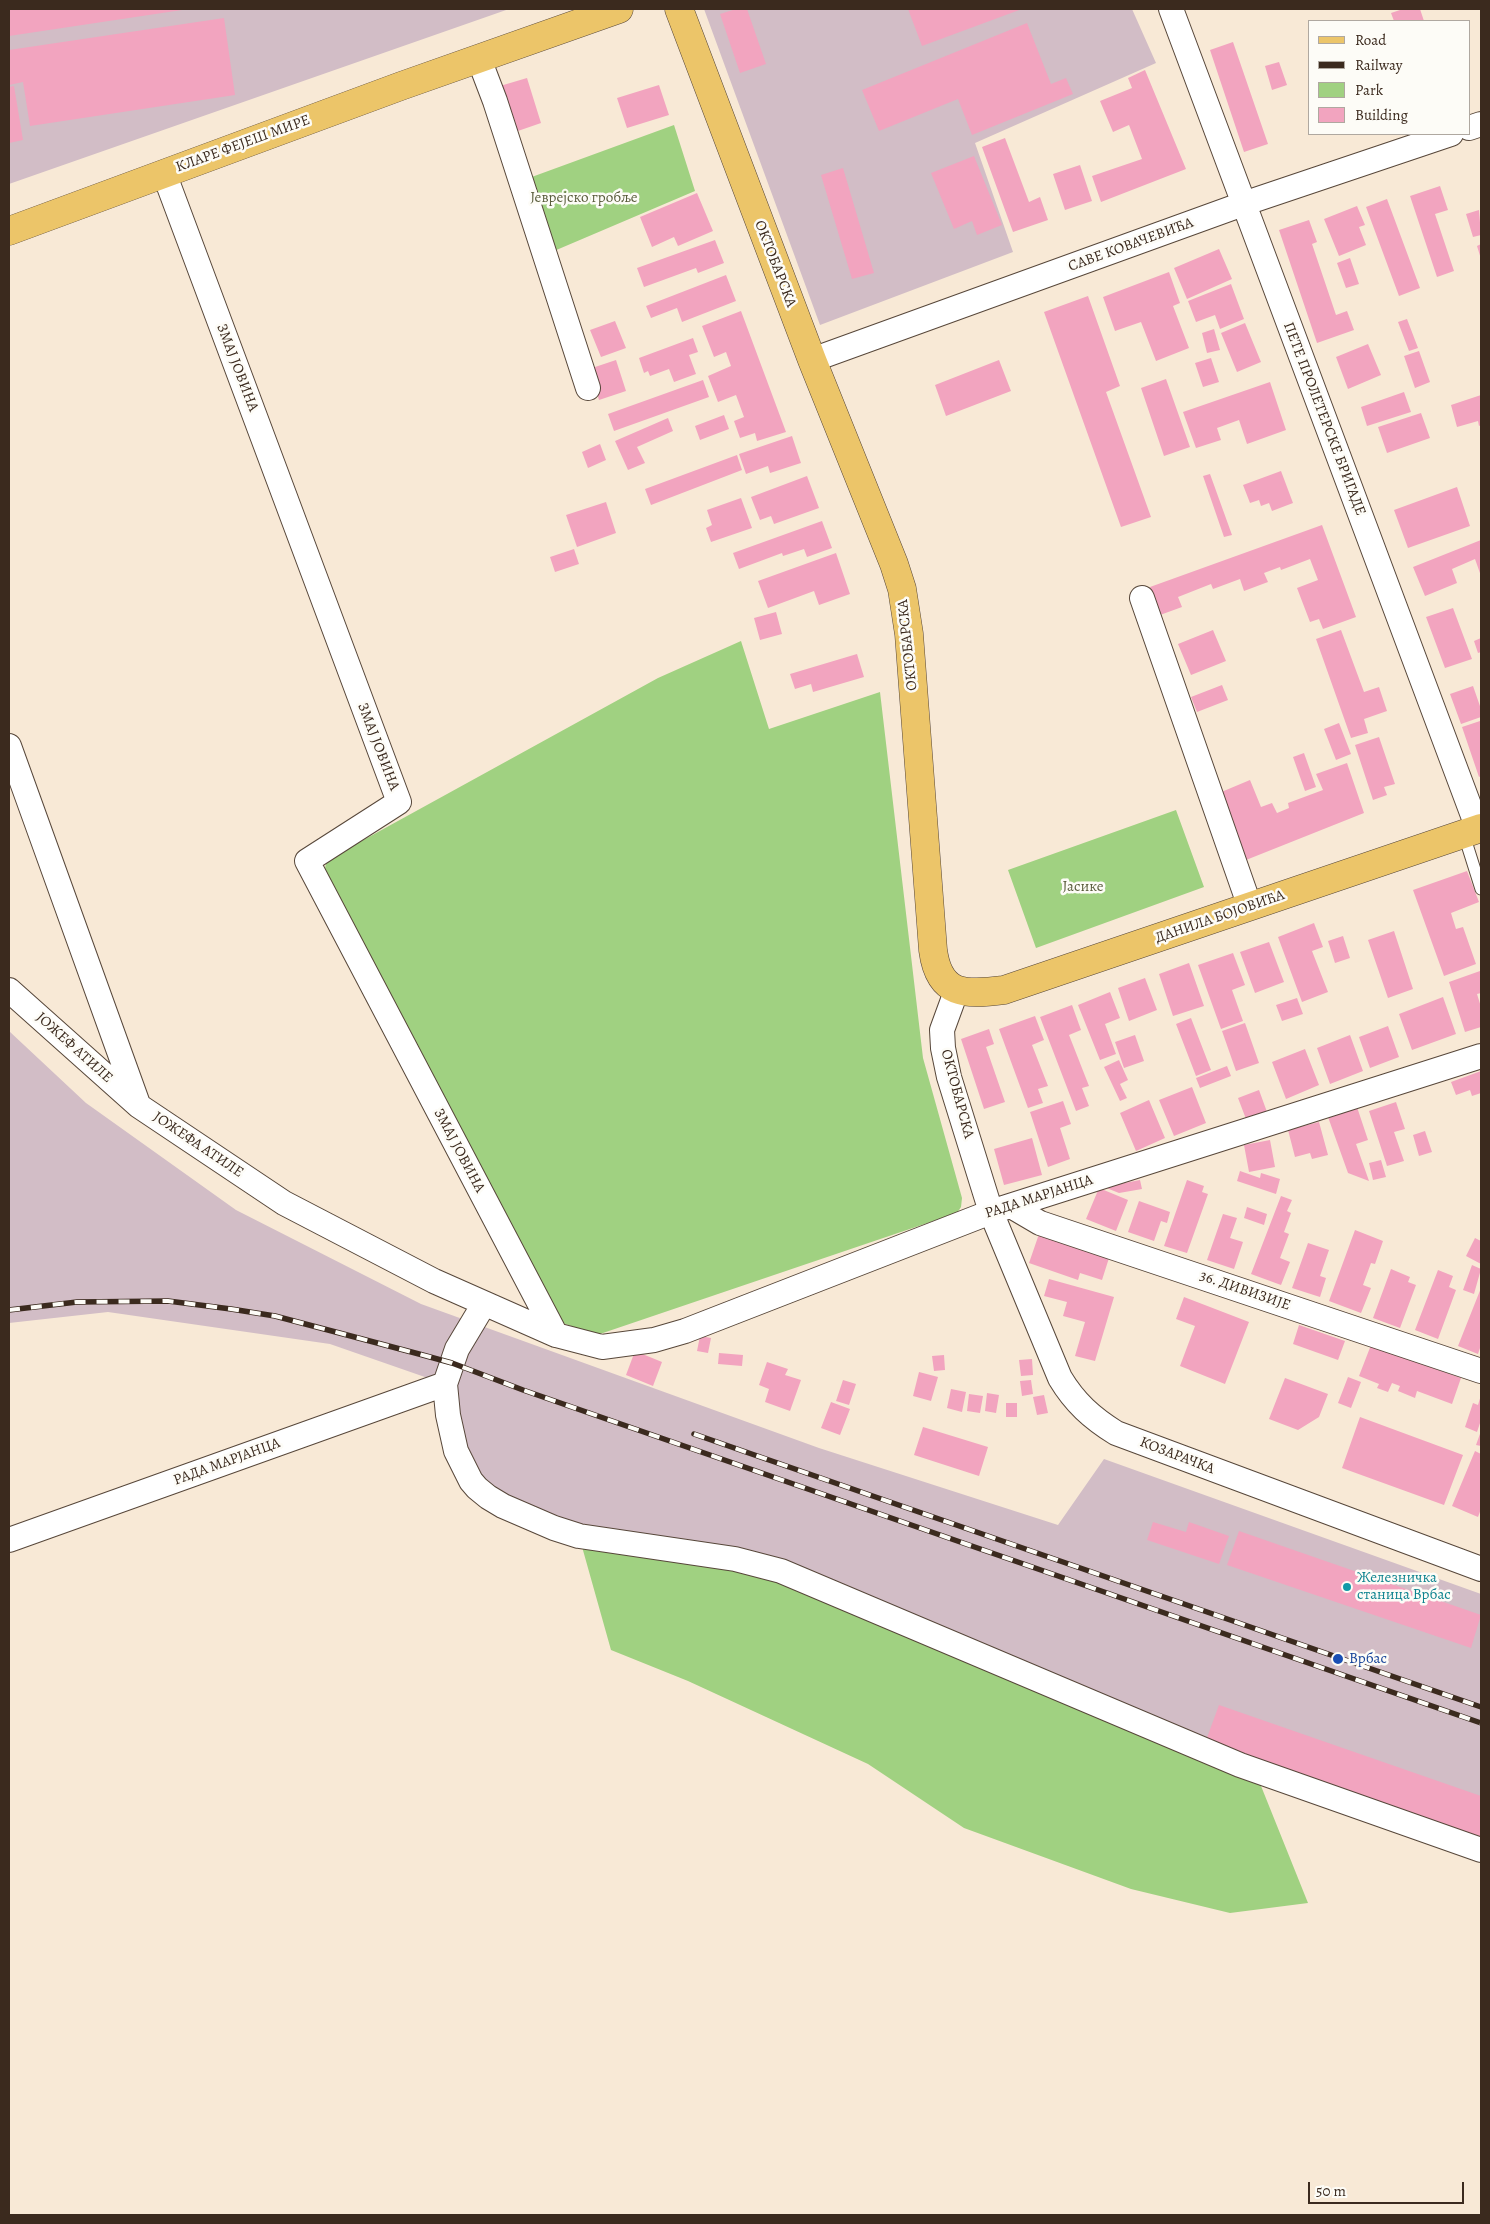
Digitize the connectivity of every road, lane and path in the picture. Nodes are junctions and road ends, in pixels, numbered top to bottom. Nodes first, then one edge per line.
1 (619, 9) edge
2 (679, 9) edge
3 (1171, 9) edge
4 (479, 59) junction
5 (1448, 135) edge
6 (164, 174) junction
7 (1243, 204) junction
8 (9, 231) edge
9 (812, 360) junction
10 (588, 388) dead end
11 (1142, 598) dead end
12 (9, 746) edge
13 (1474, 831) edge
14 (1481, 888) edge
15 (1250, 907) junction
16 (957, 989) junction
17 (9, 990) edge
18 (1481, 1056) edge
19 (139, 1106) junction
20 (1001, 1209) junction
21 (484, 1304) junction
22 (556, 1334) junction
23 (602, 1347) joint
24 (1481, 1371) edge
25 (445, 1384) junction
26 (9, 1540) edge
27 (1481, 1569) edge
28 (1481, 1850) edge

1 - 4 main road, КЛАРЕ ФЕЈЕШ МИРЕ
2 - 9 main road, ОКТОБАРСКА
3 - 7 street, ПЕТЕ ПРОЛЕТЕРСКЕ БРИГАДЕ
4 - 6 main road, КЛАРЕ ФЕЈЕШ МИРЕ
4 - 10 street
5 - 7 street, САВЕ КОВАЧЕВИЋА
6 - 8 main road, КЛАРЕ ФЕЈЕШ МИРЕ
6 - 22 street, ЗМАЈ ЈОВИНА
7 - 9 street, САВЕ КОВАЧЕВИЋА
7 - 13 street, ПЕТЕ ПРОЛЕТЕРСКЕ БРИГАДЕ
9 - 16 main road, ОКТОБАРСКА
11 - 15 street
12 - 19 street, ЈОЖЕФА АТИЛЕ
13 - 14 lane
13 - 15 main road, ДАНИЛА БОЈОВИЋА
15 - 16 main road, ДАНИЛА БОЈОВИЋА
16 - 20 street, ОКТОБАРСКА
17 - 19 street, ЈОЖЕФ АТИЛЕ
18 - 20 street, РАДА МАРЈАНЦА
19 - 21 street, ЈОЖЕФА АТИЛЕ
20 - 23 street, РАДА МАРЈАНЦА
20 - 24 street, 36. ДИВИЗИЈЕ
20 - 27 street, КОЗАРАЧКА
21 - 22 street, ЈОЖЕФА АТИЛЕ
21 - 25 street
22 - 23 street, ЈОЖЕФА АТИЛЕ
25 - 26 street, РАДА МАРЈАНЦА
25 - 28 street

